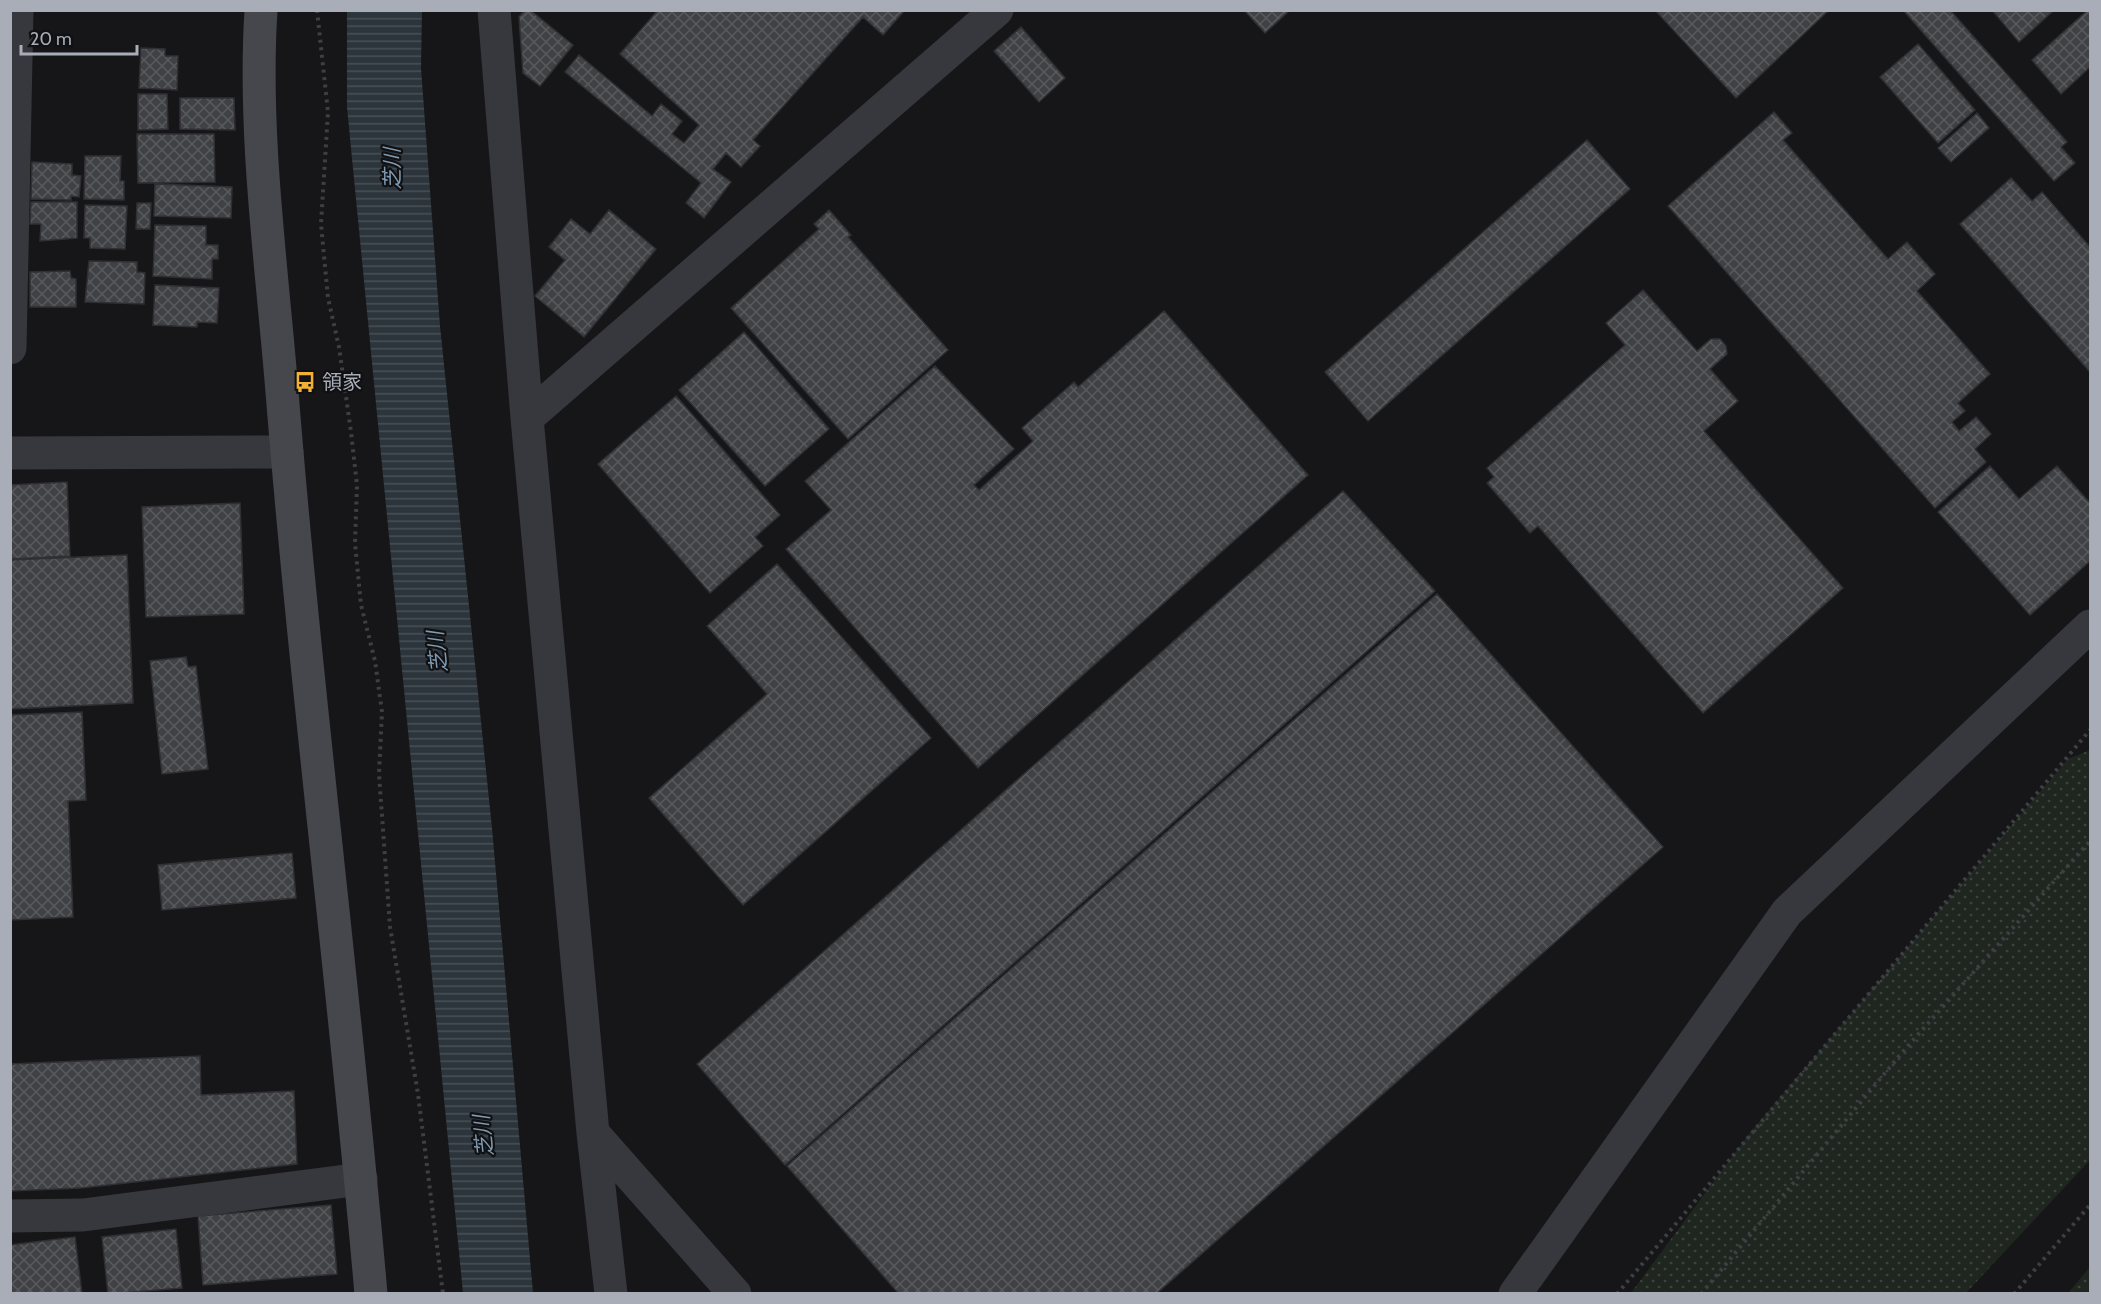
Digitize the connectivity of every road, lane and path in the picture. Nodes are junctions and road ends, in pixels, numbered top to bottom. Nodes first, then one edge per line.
1 (17, 10) edge
2 (261, 10) edge
3 (317, 10) edge
4 (494, 10) edge
5 (997, 10) edge
6 (10, 348) edge
7 (527, 418) junction
8 (287, 452) junction
9 (10, 453) edge
10 (2091, 626) edge
11 (2091, 730) edge
12 (2091, 841) edge
13 (593, 1134) junction
14 (361, 1179) junction
15 (2091, 1205) edge
16 (10, 1216) edge
17 (371, 1293) edge
18 (443, 1293) edge
19 (610, 1293) edge
20 (735, 1293) edge
21 (1515, 1293) edge
22 (1617, 1293) edge
23 (1701, 1293) edge
24 (2014, 1293) edge

1 - 6 street
2 - 8 street
3 - 18 path
4 - 7 street
5 - 7 street
7 - 13 street
8 - 9 street
8 - 14 street
10 - 21 street
11 - 22 path
12 - 23 path
13 - 19 street
13 - 20 street
14 - 16 street
14 - 17 street
15 - 24 path

